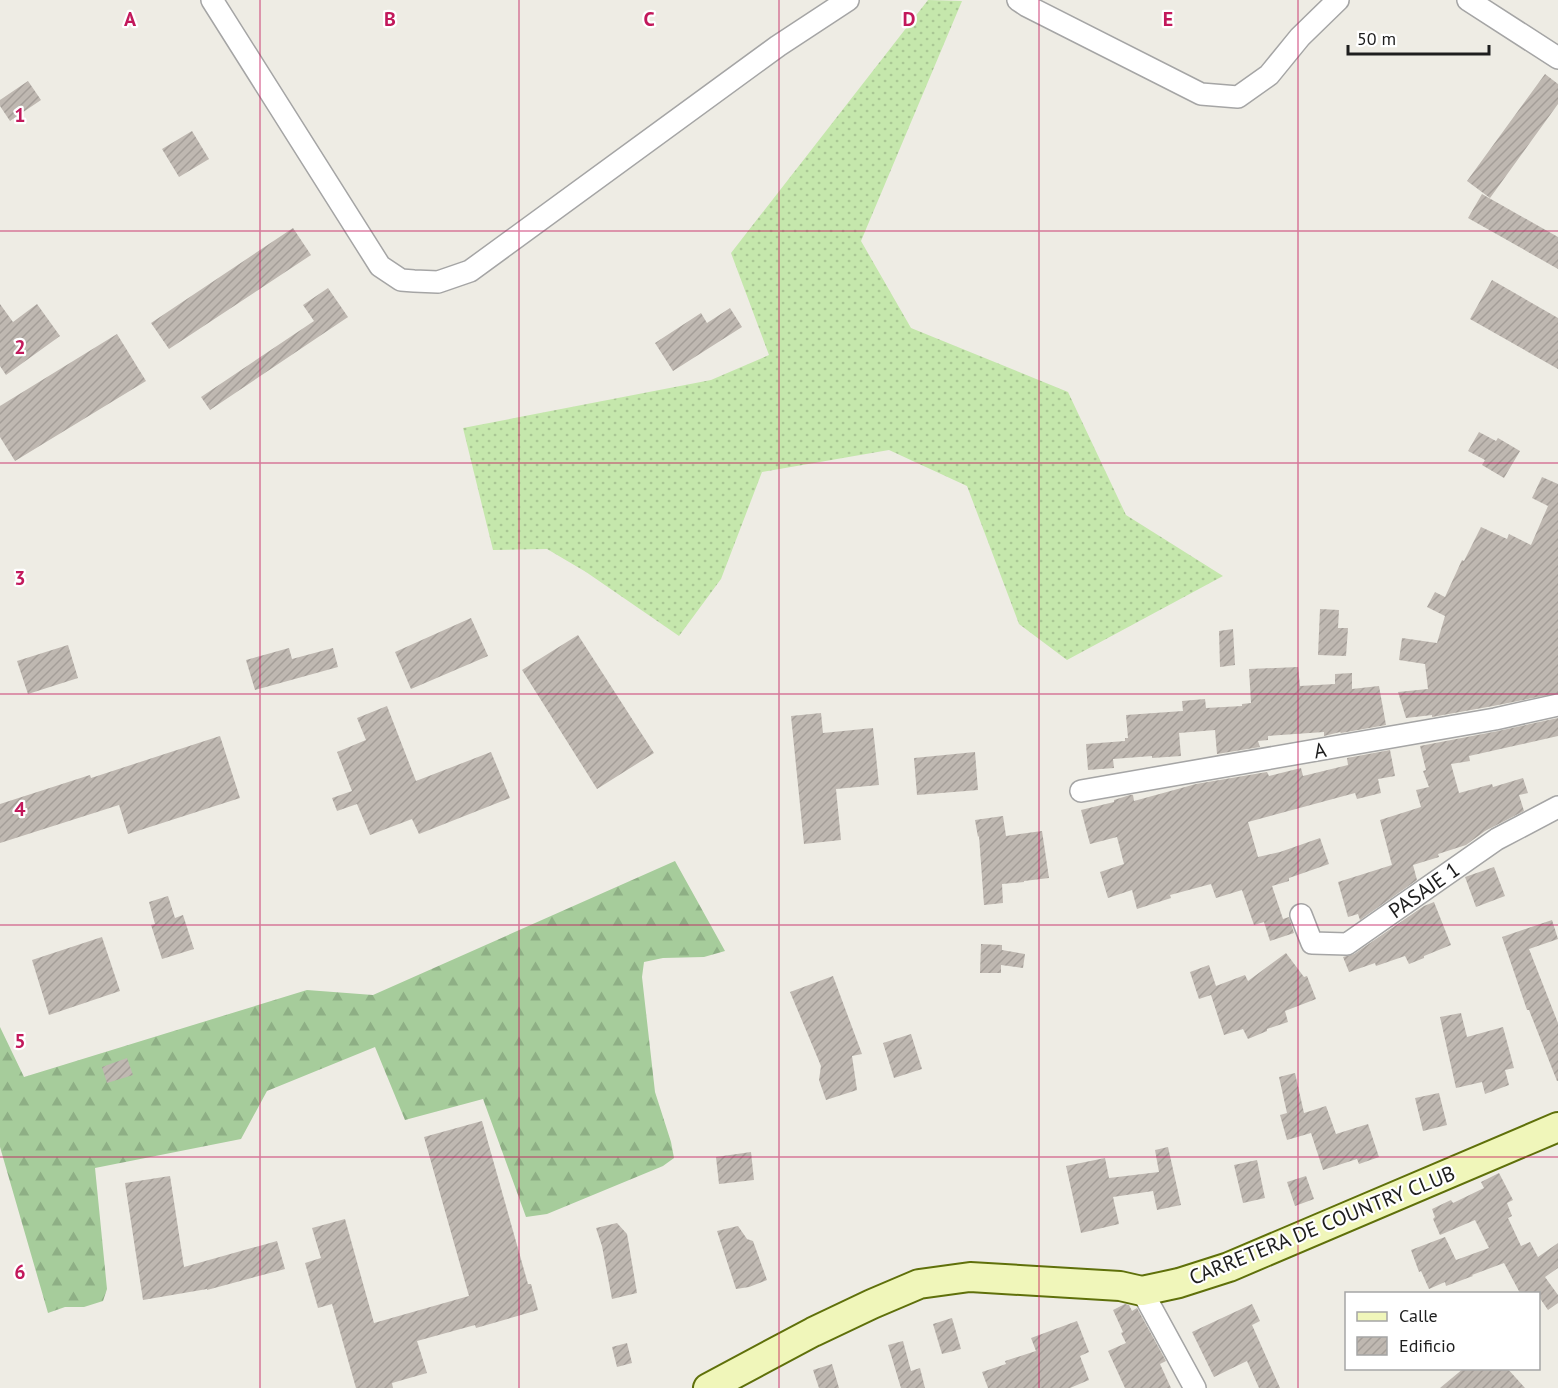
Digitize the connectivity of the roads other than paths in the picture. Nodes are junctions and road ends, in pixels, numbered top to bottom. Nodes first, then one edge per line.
1 (212, 0) edge
2 (848, 0) edge
3 (1018, 0) edge
4 (1338, 0) edge
5 (1468, 0) edge
6 (1558, 58) edge
7 (1558, 705) edge
8 (1081, 791) dead end
9 (1558, 807) edge
10 (1301, 915) dead end
11 (1558, 1127) edge
12 (1142, 1291) junction
13 (708, 1388) edge
14 (1195, 1388) edge

1 - 2 street
3 - 4 street
5 - 6 street
7 - 8 street, A
9 - 10 street, PASAJE 1
11 - 12 street, CARRETERA DE COUNTRY CLUB
12 - 13 street, CARRETERA DE COUNTRY CLUB
12 - 14 street

